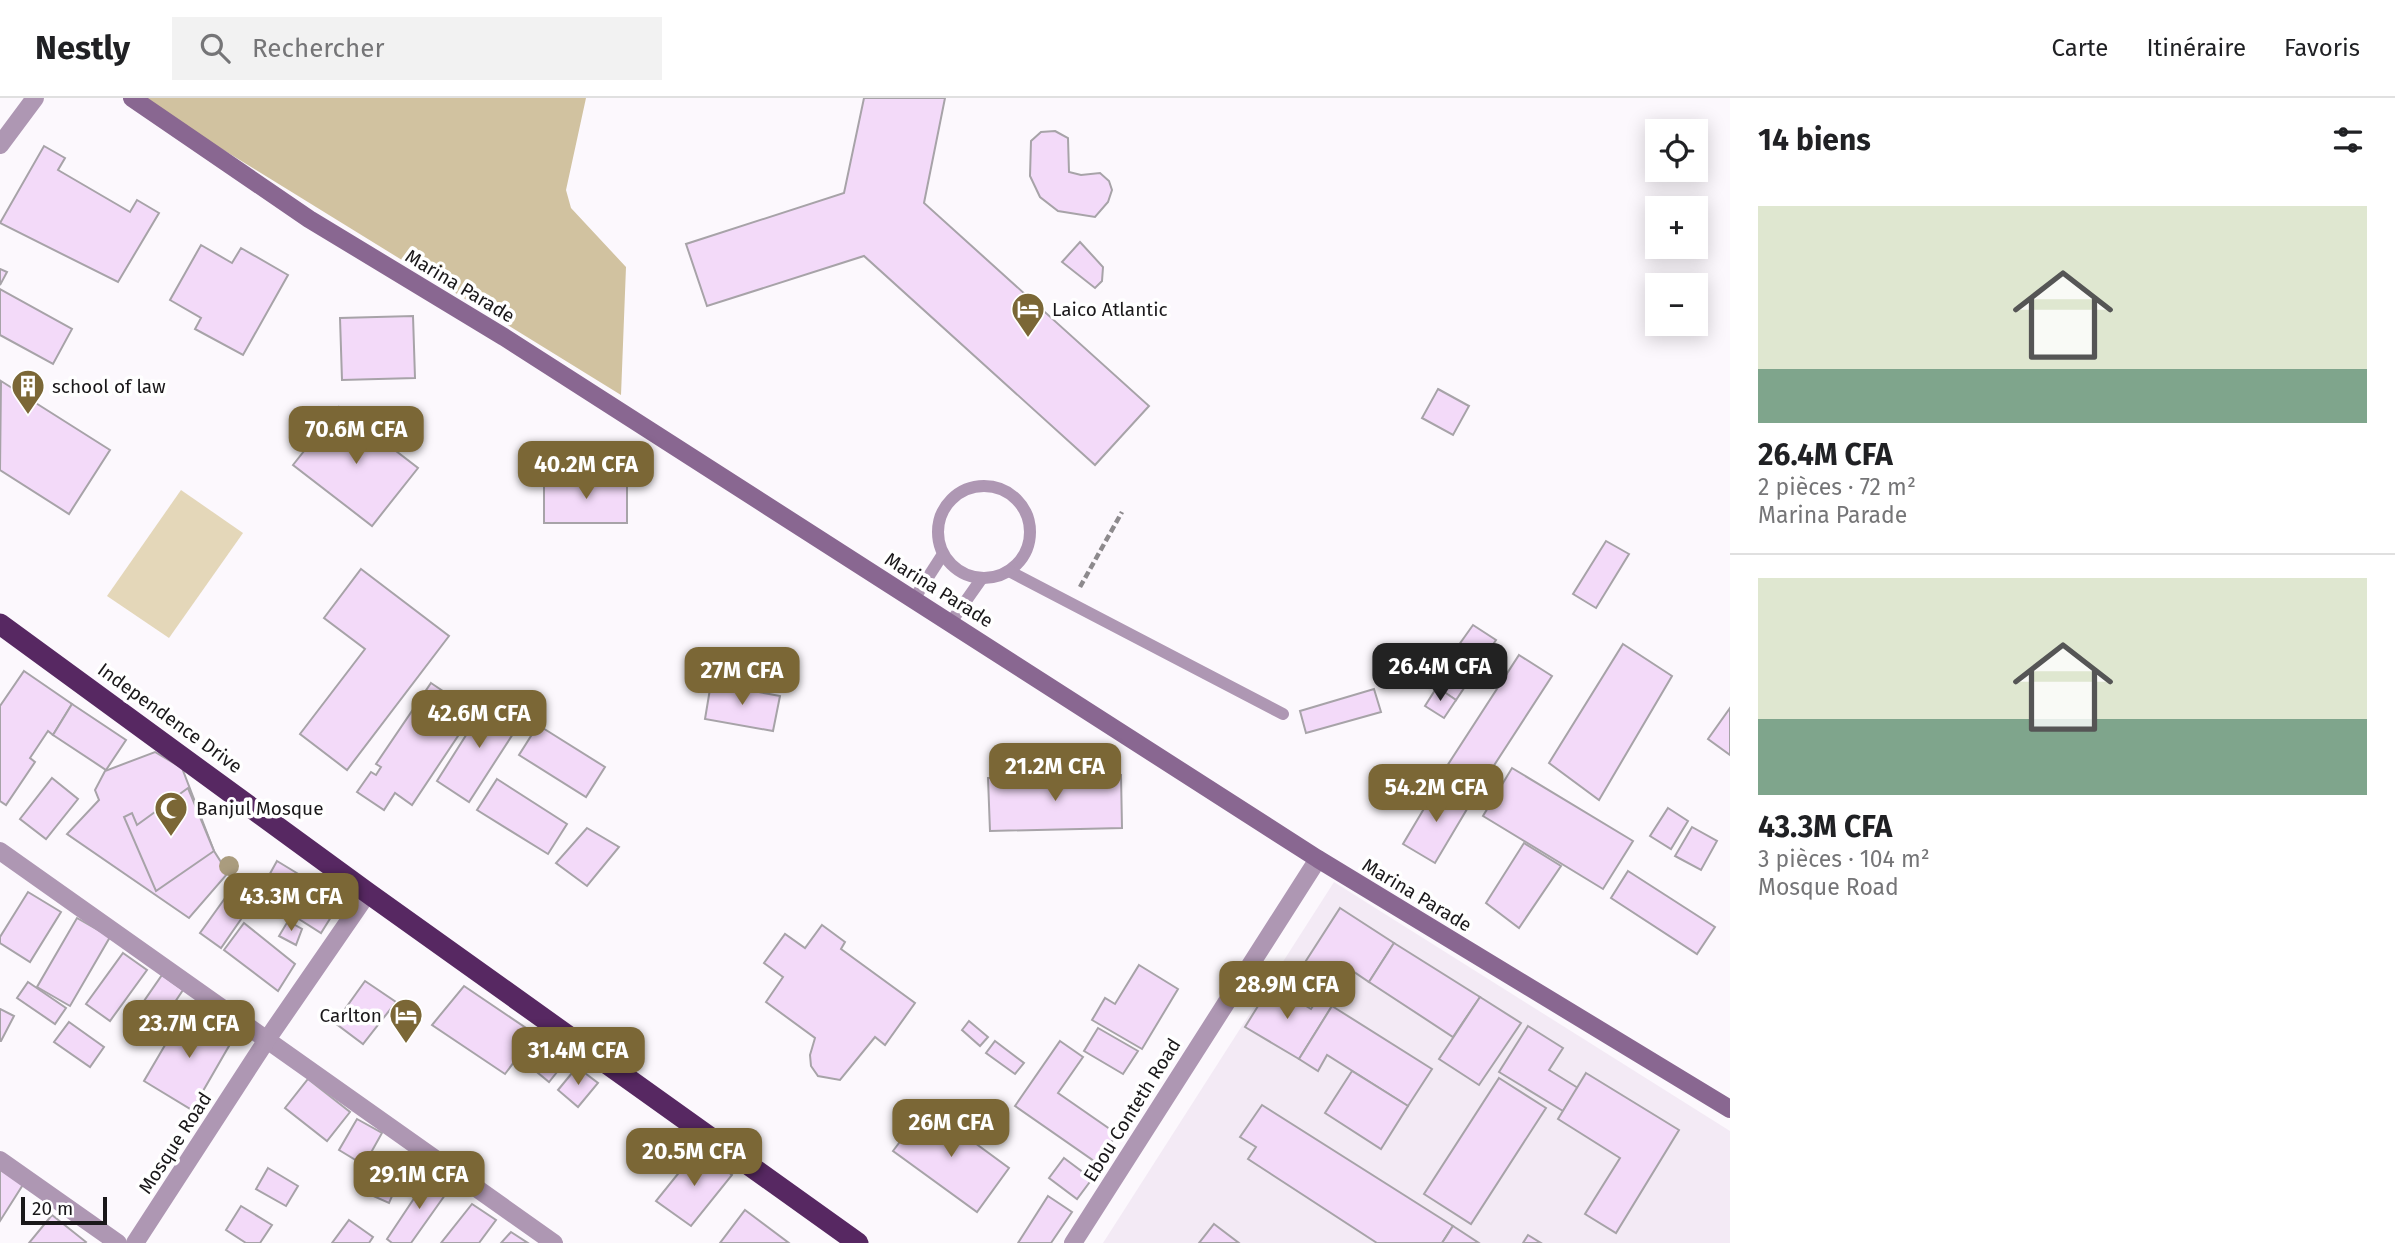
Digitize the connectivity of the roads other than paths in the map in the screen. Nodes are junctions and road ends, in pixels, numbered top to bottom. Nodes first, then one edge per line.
1 (35, 98) edge
2 (132, 98) edge
3 (0, 145) edge
4 (943, 554) junction
5 (1009, 571) junction
6 (982, 578) junction
7 (914, 599) junction
8 (951, 622) junction
9 (0, 624) edge
10 (1283, 714) dead end
11 (0, 851) edge
12 (1318, 859) junction
13 (369, 893) junction
14 (266, 1041) junction
15 (1730, 1110) edge
16 (0, 1160) edge
17 (118, 1243) edge
18 (135, 1243) edge
19 (554, 1243) edge
20 (858, 1243) edge
21 (1073, 1243) edge

1 - 3 street
2 - 7 street, Marina Parade
4 - 5 lane
4 - 6 lane
4 - 7 lane
5 - 6 lane
5 - 10 lane
6 - 8 lane
7 - 8 street, Marina Parade
8 - 12 street, Marina Parade
9 - 13 highway, Independence Drive
11 - 14 street
12 - 15 street, Marina Parade
12 - 21 street, Ebou Conteth Road
13 - 14 street, Mosque Road
13 - 20 highway, Independence Drive
14 - 18 street, Mosque Road
14 - 19 street
16 - 17 street

